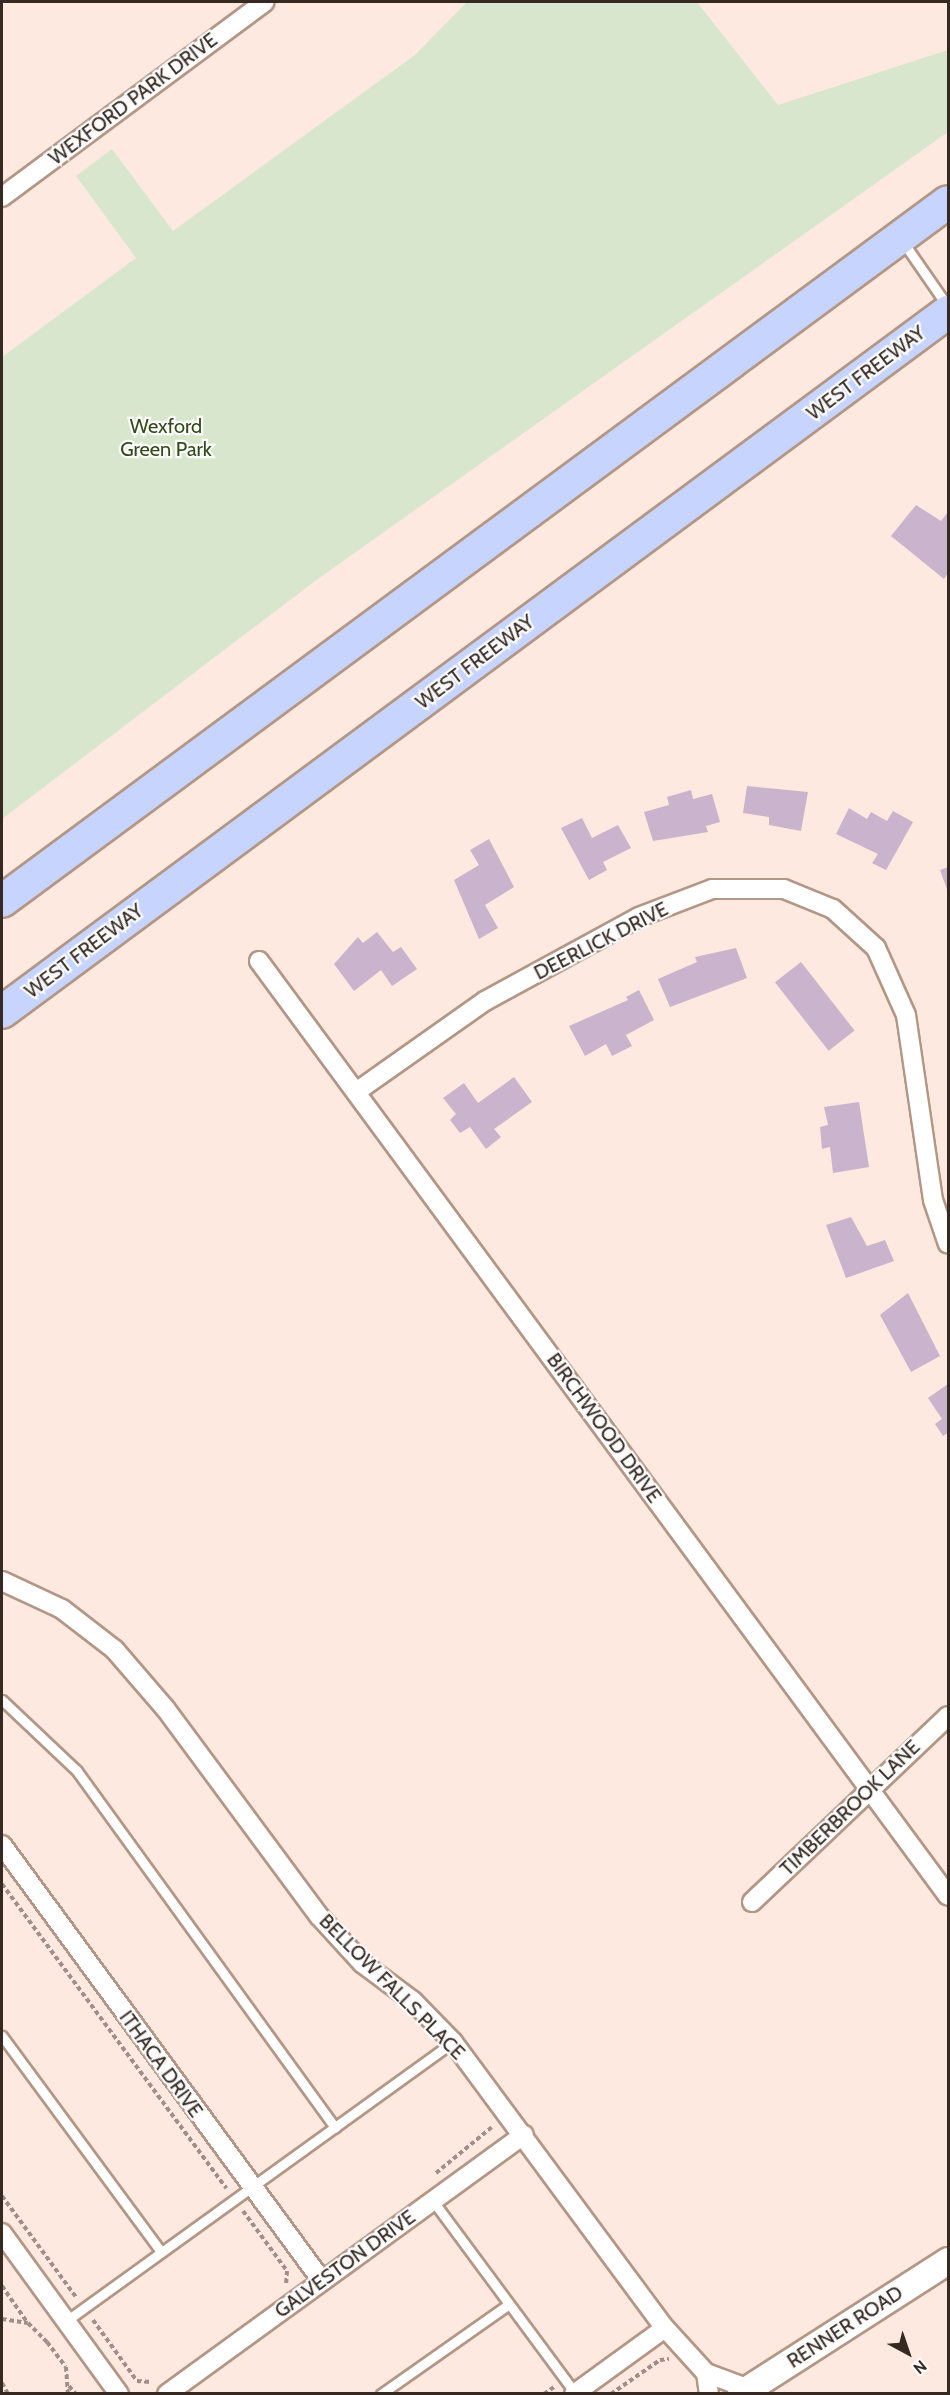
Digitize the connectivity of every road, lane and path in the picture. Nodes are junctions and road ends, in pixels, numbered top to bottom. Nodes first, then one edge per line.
1 (265, 2) edge
2 (2, 197) edge
3 (948, 201) edge
4 (900, 238) junction
5 (948, 309) edge
6 (2, 901) edge
7 (259, 961) dead end
8 (2, 1012) edge
9 (356, 1092) junction
10 (948, 1244) edge
11 (2, 1581) edge
12 (2, 1700) edge
13 (948, 1716) edge
14 (869, 1788) junction
15 (2, 1845) edge
16 (2, 1884) edge
17 (948, 1896) edge
18 (752, 1902) dead end
19 (2, 2036) edge
20 (453, 2042) junction
21 (492, 2122) dead end
22 (335, 2127) junction
23 (524, 2135) junction
24 (433, 2175) dead end
25 (251, 2187) junction
26 (2, 2196) edge
27 (234, 2199) junction
28 (433, 2201) junction
29 (2, 2233) edge
30 (161, 2252) junction
31 (948, 2261) edge
32 (322, 2281) junction
33 (2, 2286) edge
34 (277, 2290) dead end
35 (509, 2304) junction
36 (84, 2308) junction
37 (2, 2319) edge
38 (66, 2321) junction
39 (28, 2323) junction
40 (665, 2328) junction
41 (674, 2362) dead end
42 (706, 2373) junction
43 (158, 2377) dead end
44 (2, 2383) edge
45 (69, 2386) junction
46 (571, 2389) edge
47 (745, 2391) edge
48 (8, 2394) edge
49 (68, 2394) edge
50 (76, 2394) edge
51 (119, 2394) edge
52 (167, 2394) edge
53 (381, 2394) edge
54 (544, 2394) edge
55 (611, 2394) edge
56 (708, 2394) edge

1 - 2 street, WEXFORD PARK DRIVE
3 - 4 highway
4 - 5 lane
4 - 6 highway
5 - 8 highway, WEST FREEWAY
7 - 9 street, BIRCHWOOD DRIVE
9 - 10 street, DEERLICK DRIVE
9 - 14 street, BIRCHWOOD DRIVE
11 - 20 street, BELLOW FALLS PLACE
12 - 22 lane
13 - 14 street, TIMBERBROOK LANE
14 - 17 street, BIRCHWOOD DRIVE
14 - 18 street, TIMBERBROOK LANE
15 - 25 street, ITHACA DRIVE
16 - 27 path
19 - 30 lane
20 - 22 lane
20 - 23 street, BELLOW FALLS PLACE
21 - 24 path
22 - 25 lane
23 - 28 street, GALVESTON DRIVE
23 - 40 street, BELLOW FALLS PLACE
25 - 27 lane
25 - 32 street, ITHACA DRIVE
26 - 36 path
27 - 30 lane
27 - 34 path
28 - 32 street, GALVESTON DRIVE
28 - 35 lane
29 - 38 street
30 - 36 lane
31 - 47 main road, RENNER ROAD
32 - 52 street, GALVESTON DRIVE
33 - 39 path
35 - 46 lane
35 - 53 lane
36 - 38 lane
36 - 43 path
37 - 39 path
38 - 51 street
39 - 45 path
40 - 42 street, BELLOW FALLS PLACE
40 - 46 street
41 - 55 path
42 - 47 street, BELLOW FALLS PLACE
42 - 56 street
44 - 48 path
45 - 49 path
45 - 50 path
46 - 54 path

